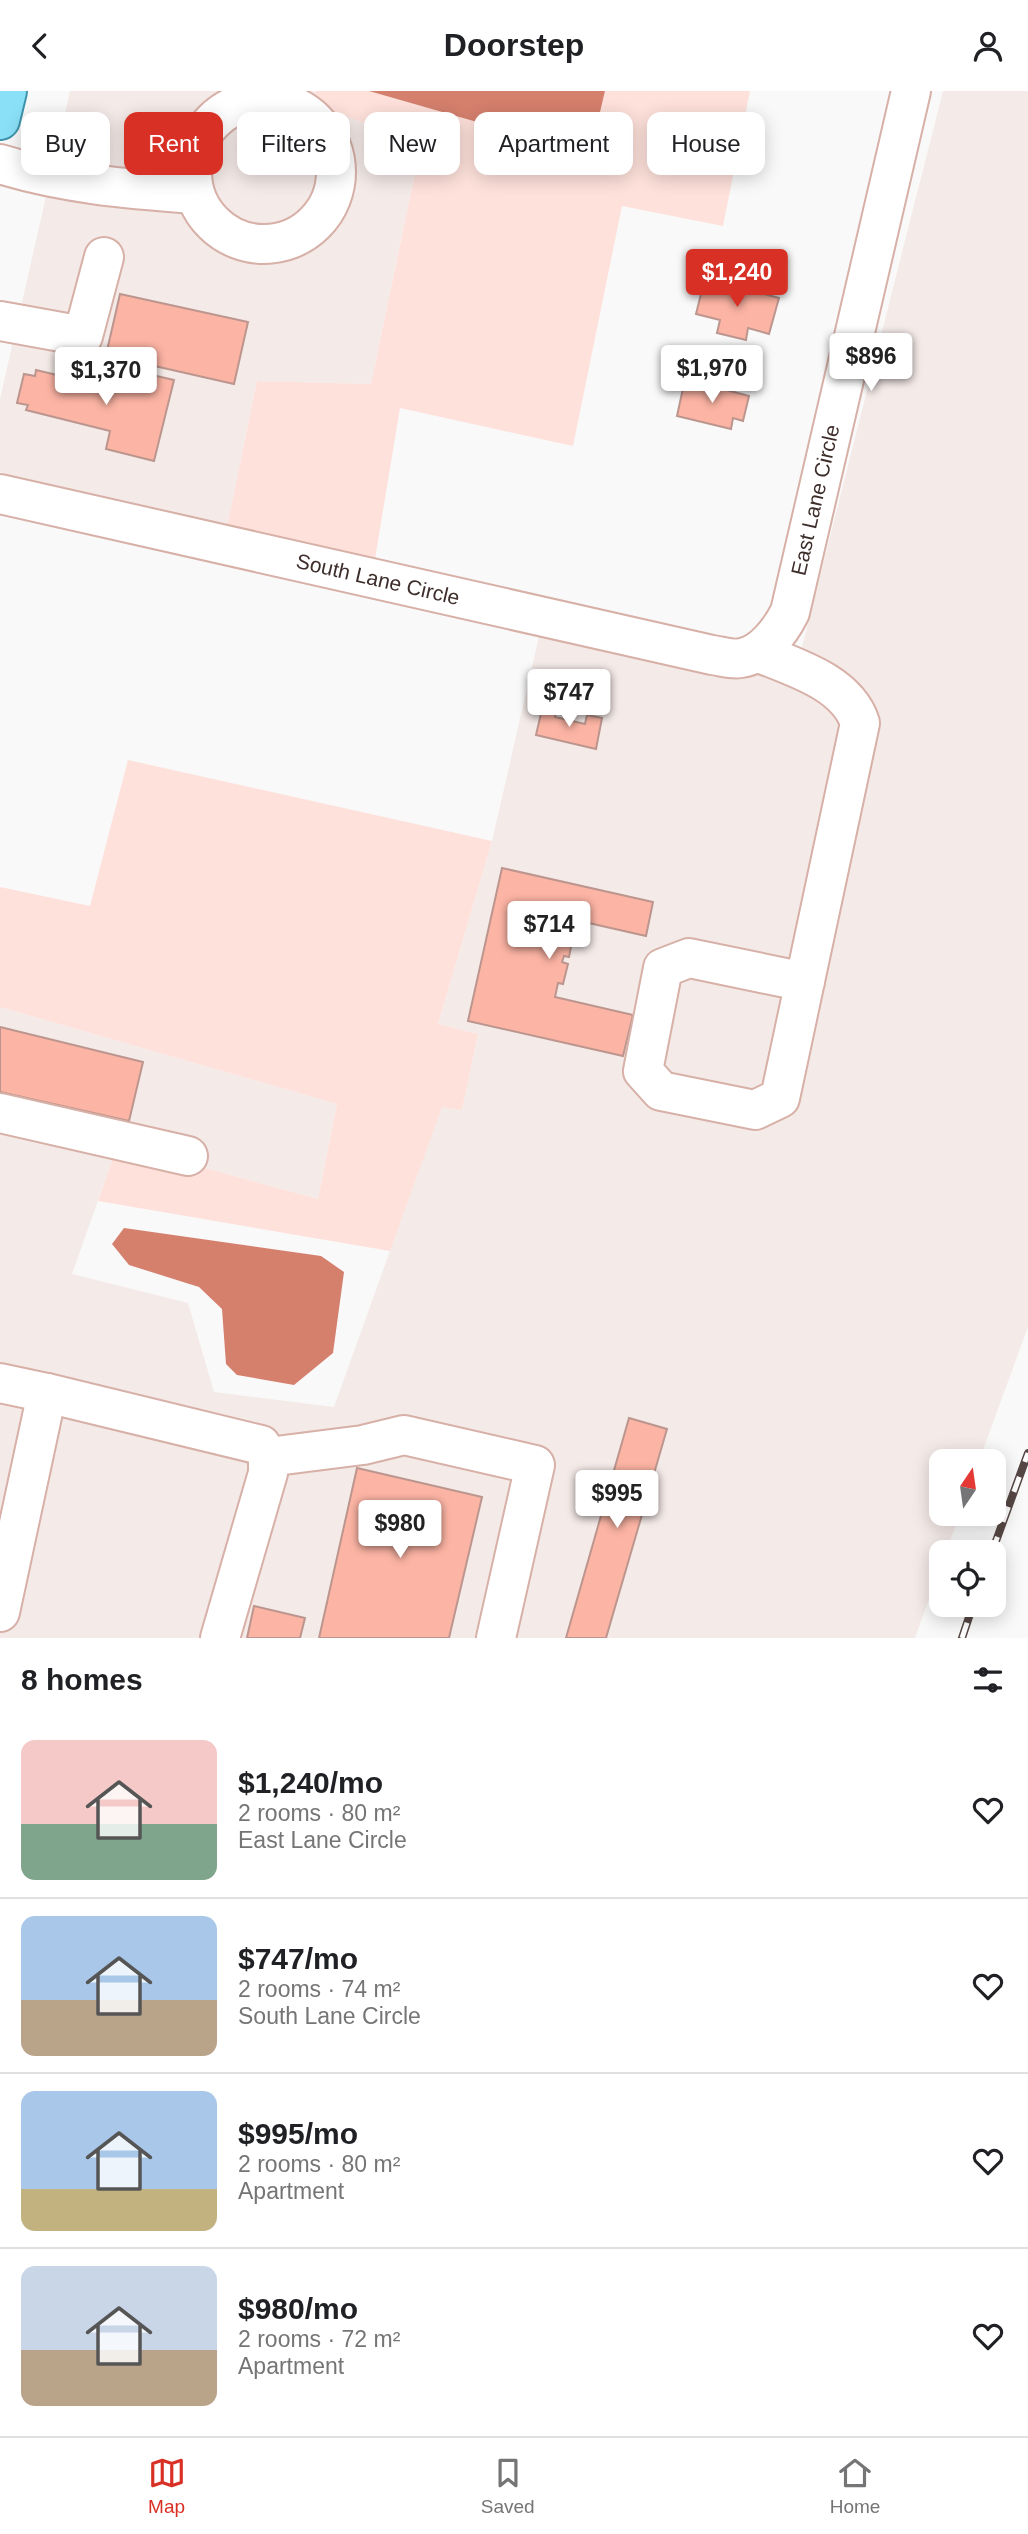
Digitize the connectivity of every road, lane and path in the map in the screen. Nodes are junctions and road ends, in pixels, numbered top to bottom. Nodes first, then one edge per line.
1 (7, 91) edge
2 (911, 91) edge
3 (230, 100) edge
4 (0, 120) edge
5 (0, 164) edge
6 (194, 194) junction
7 (104, 257) dead end
8 (0, 321) edge
9 (0, 494) edge
10 (757, 652) junction
11 (805, 982) junction
12 (0, 1113) edge
13 (188, 1156) dead end
14 (0, 1383) edge
15 (47, 1393) junction
16 (268, 1457) junction
17 (13, 1489) edge
18 (0, 1612) edge
19 (220, 1638) edge
20 (496, 1638) edge

1 - 4 main road
2 - 10 street, East Lane Circle
3 - 6 street
3 - 6 street
5 - 6 street
7 - 8 street
9 - 10 street, South Lane Circle
10 - 11 street
11 - 11 street
12 - 13 street
14 - 15 street
15 - 16 street
15 - 17 street
16 - 19 street
16 - 20 street
17 - 18 street

